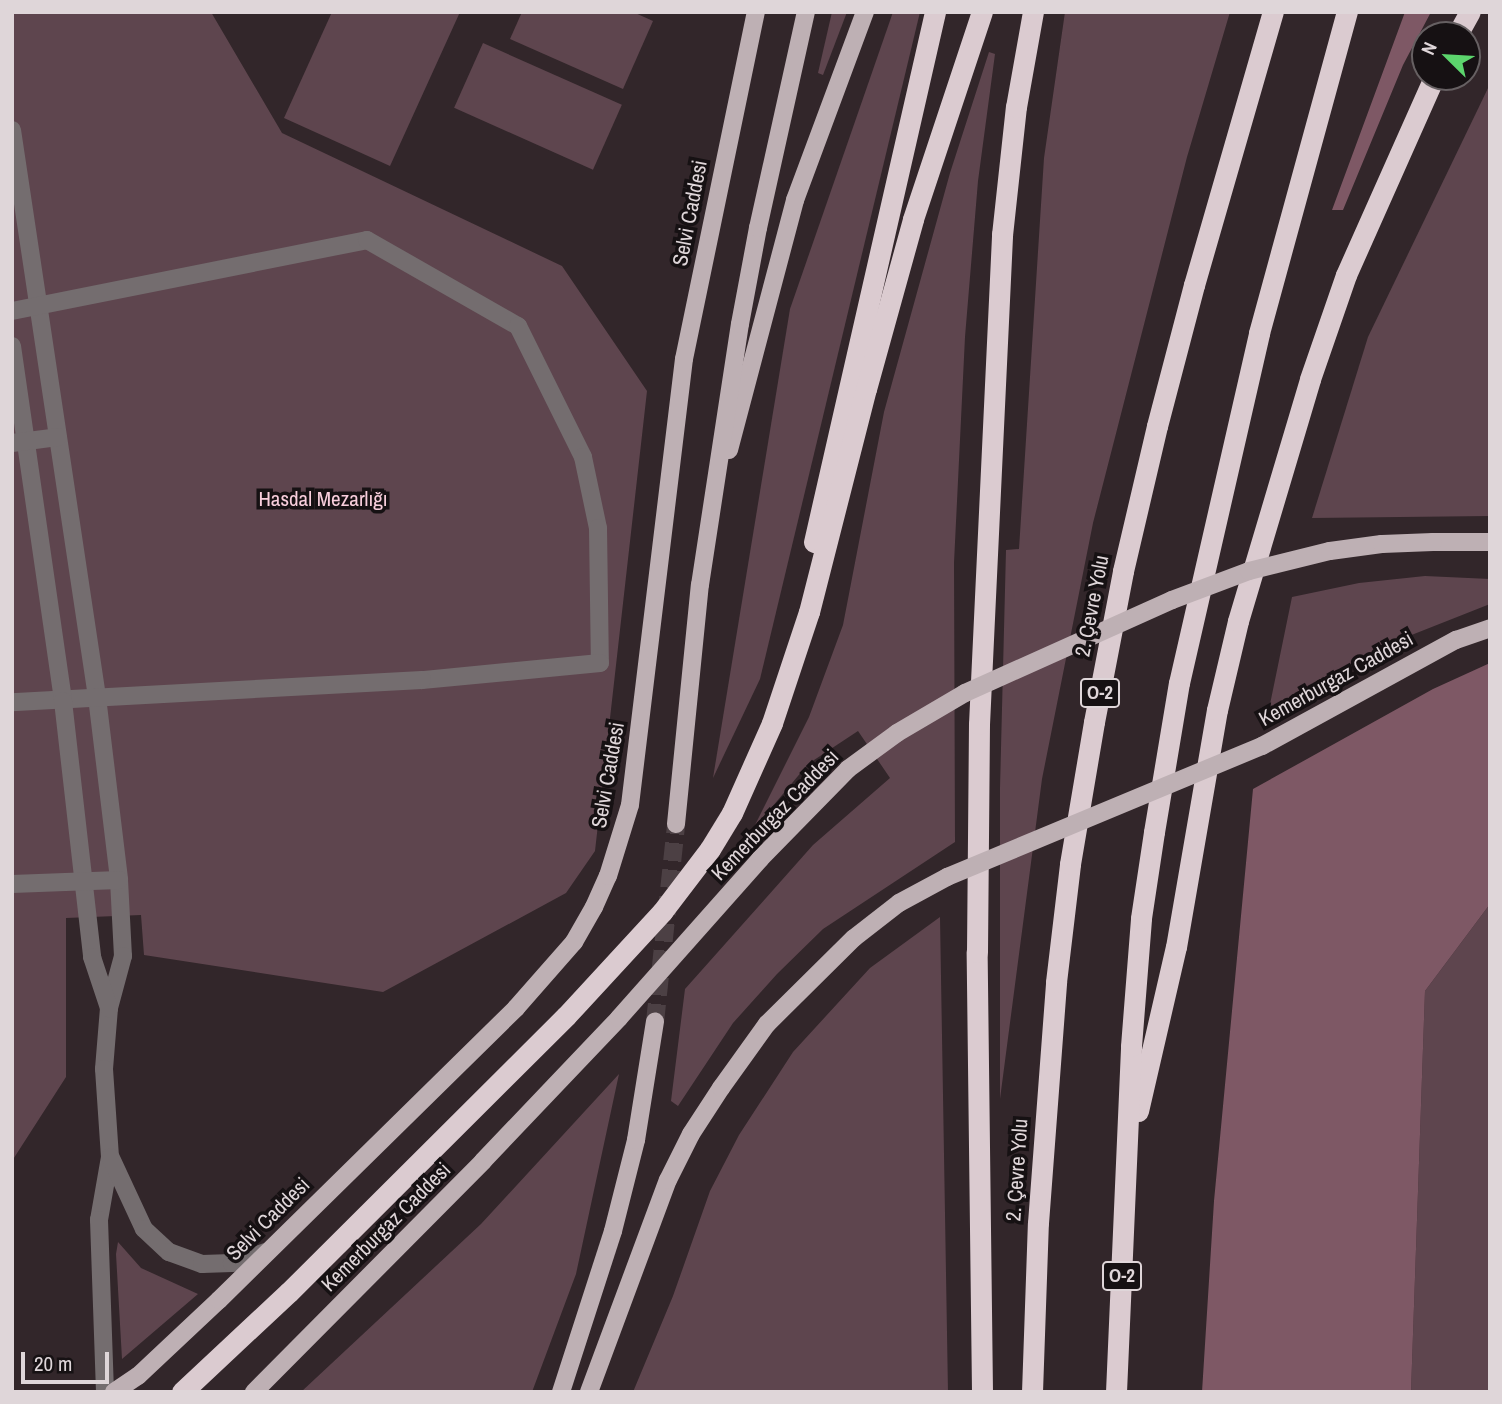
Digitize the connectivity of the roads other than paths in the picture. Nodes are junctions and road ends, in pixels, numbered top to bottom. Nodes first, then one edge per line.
1 (755, 12) edge
2 (806, 12) edge
3 (865, 12) edge
4 (935, 12) edge
5 (982, 12) edge
6 (1033, 12) edge
7 (1273, 12) edge
8 (1347, 12) edge
9 (1428, 91) edge
10 (12, 130) edge
11 (39, 306) junction
12 (12, 311) edge
13 (12, 346) edge
14 (58, 438) junction
15 (19, 442) edge
16 (712, 500) junction
17 (1490, 542) edge
18 (1490, 628) edge
19 (785, 681) junction
20 (97, 697) junction
21 (63, 701) junction
22 (12, 702) edge
23 (676, 824) tunnel mouth
24 (119, 880) junction
25 (84, 881) junction
26 (12, 884) edge
27 (108, 1008) junction
28 (655, 1022) tunnel mouth
29 (110, 1157) junction
30 (1126, 1161) junction
31 (265, 1252) junction
32 (105, 1392) edge
33 (114, 1392) edge
34 (182, 1392) edge
35 (254, 1392) edge
36 (561, 1392) edge
37 (589, 1392) edge
38 (982, 1392) edge
39 (1032, 1392) edge
40 (1116, 1392) edge

1 - 31 main road, Selvi Caddesi
2 - 16 main road
3 - 16 main road
4 - 19 highway
5 - 19 highway
6 - 38 highway
7 - 39 highway, 2. Çevre Yolu / O-2
8 - 30 highway, O-2
9 - 30 highway
10 - 11 lane
11 - 12 lane
11 - 14 lane
11 - 20 lane
13 - 15 lane
14 - 15 lane
14 - 20 lane
15 - 21 lane
16 - 23 main road
17 - 35 main road, Kemerburgaz Caddesi, bridge
18 - 37 main road, Kemerburgaz Caddesi, bridge
19 - 34 highway
20 - 21 lane
20 - 24 lane
21 - 22 lane
21 - 25 lane
24 - 25 lane
24 - 27 lane
25 - 26 lane
25 - 27 lane
27 - 29 lane
28 - 36 main road
29 - 31 lane
29 - 32 lane
30 - 40 highway, O-2
31 - 33 main road, Selvi Caddesi

